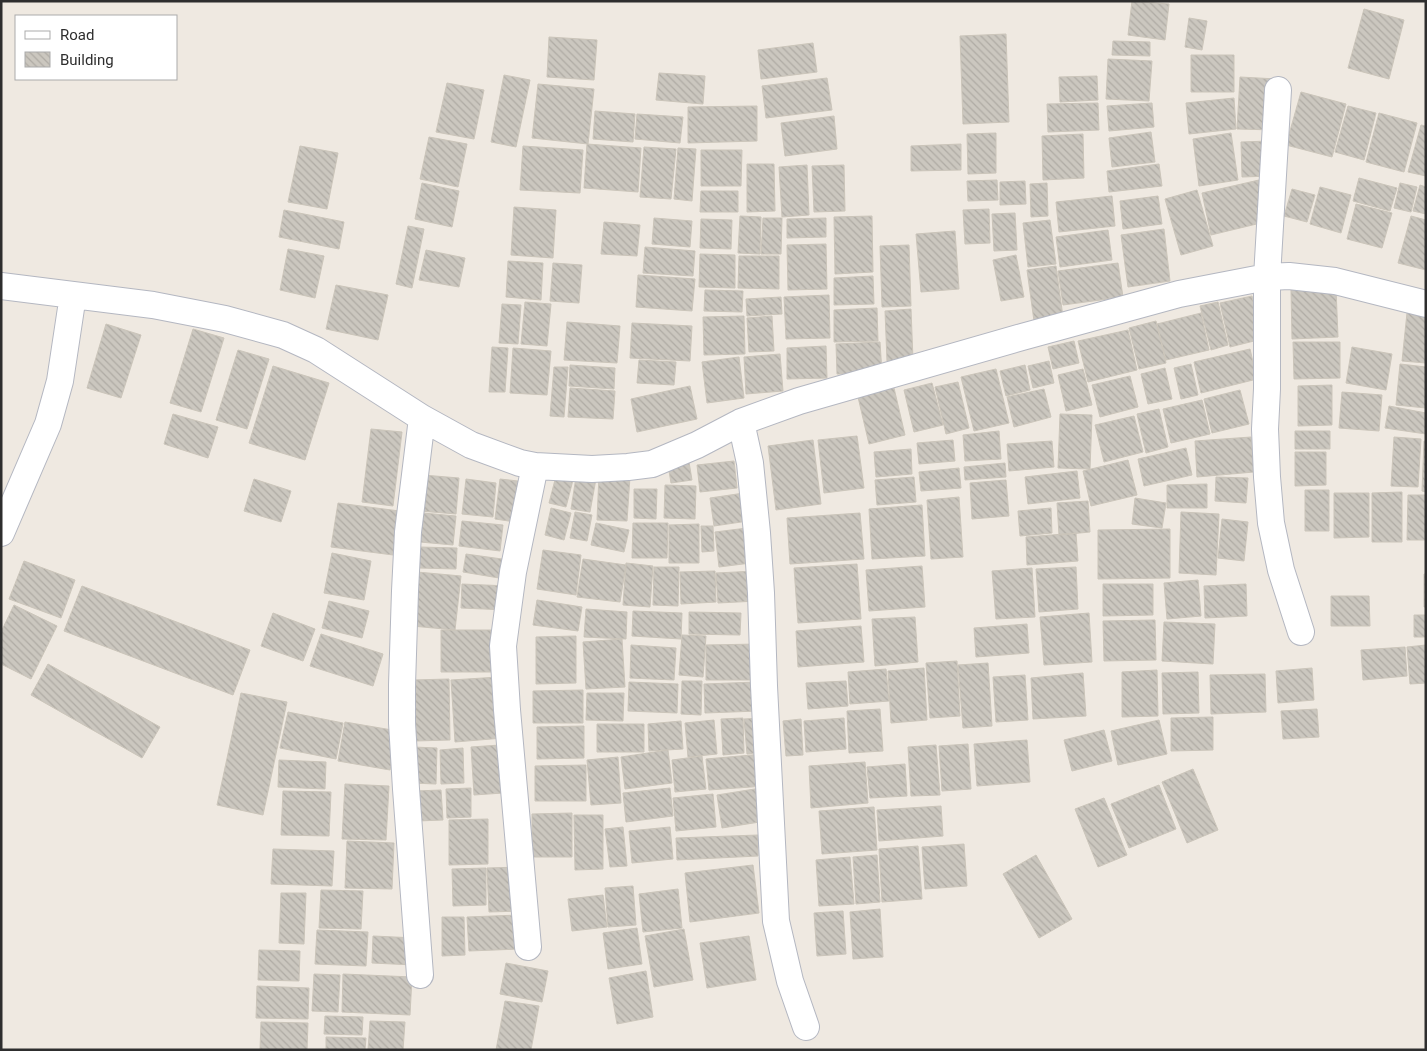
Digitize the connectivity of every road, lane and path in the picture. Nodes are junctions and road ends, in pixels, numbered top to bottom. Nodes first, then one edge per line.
1 (1278, 90) dead end
2 (1267, 277) junction
3 (1, 286) edge
4 (73, 295) junction
5 (1426, 304) edge
6 (422, 418) junction
7 (741, 422) junction
8 (535, 466) junction
9 (1, 533) edge
10 (1301, 632) dead end
11 (528, 947) dead end
12 (420, 975) dead end
13 (806, 1027) dead end

1 - 2 street
2 - 5 street
2 - 7 street
2 - 10 street
3 - 4 street
4 - 6 street
4 - 9 street
6 - 8 street
6 - 12 street
7 - 8 street
7 - 13 street
8 - 11 street

